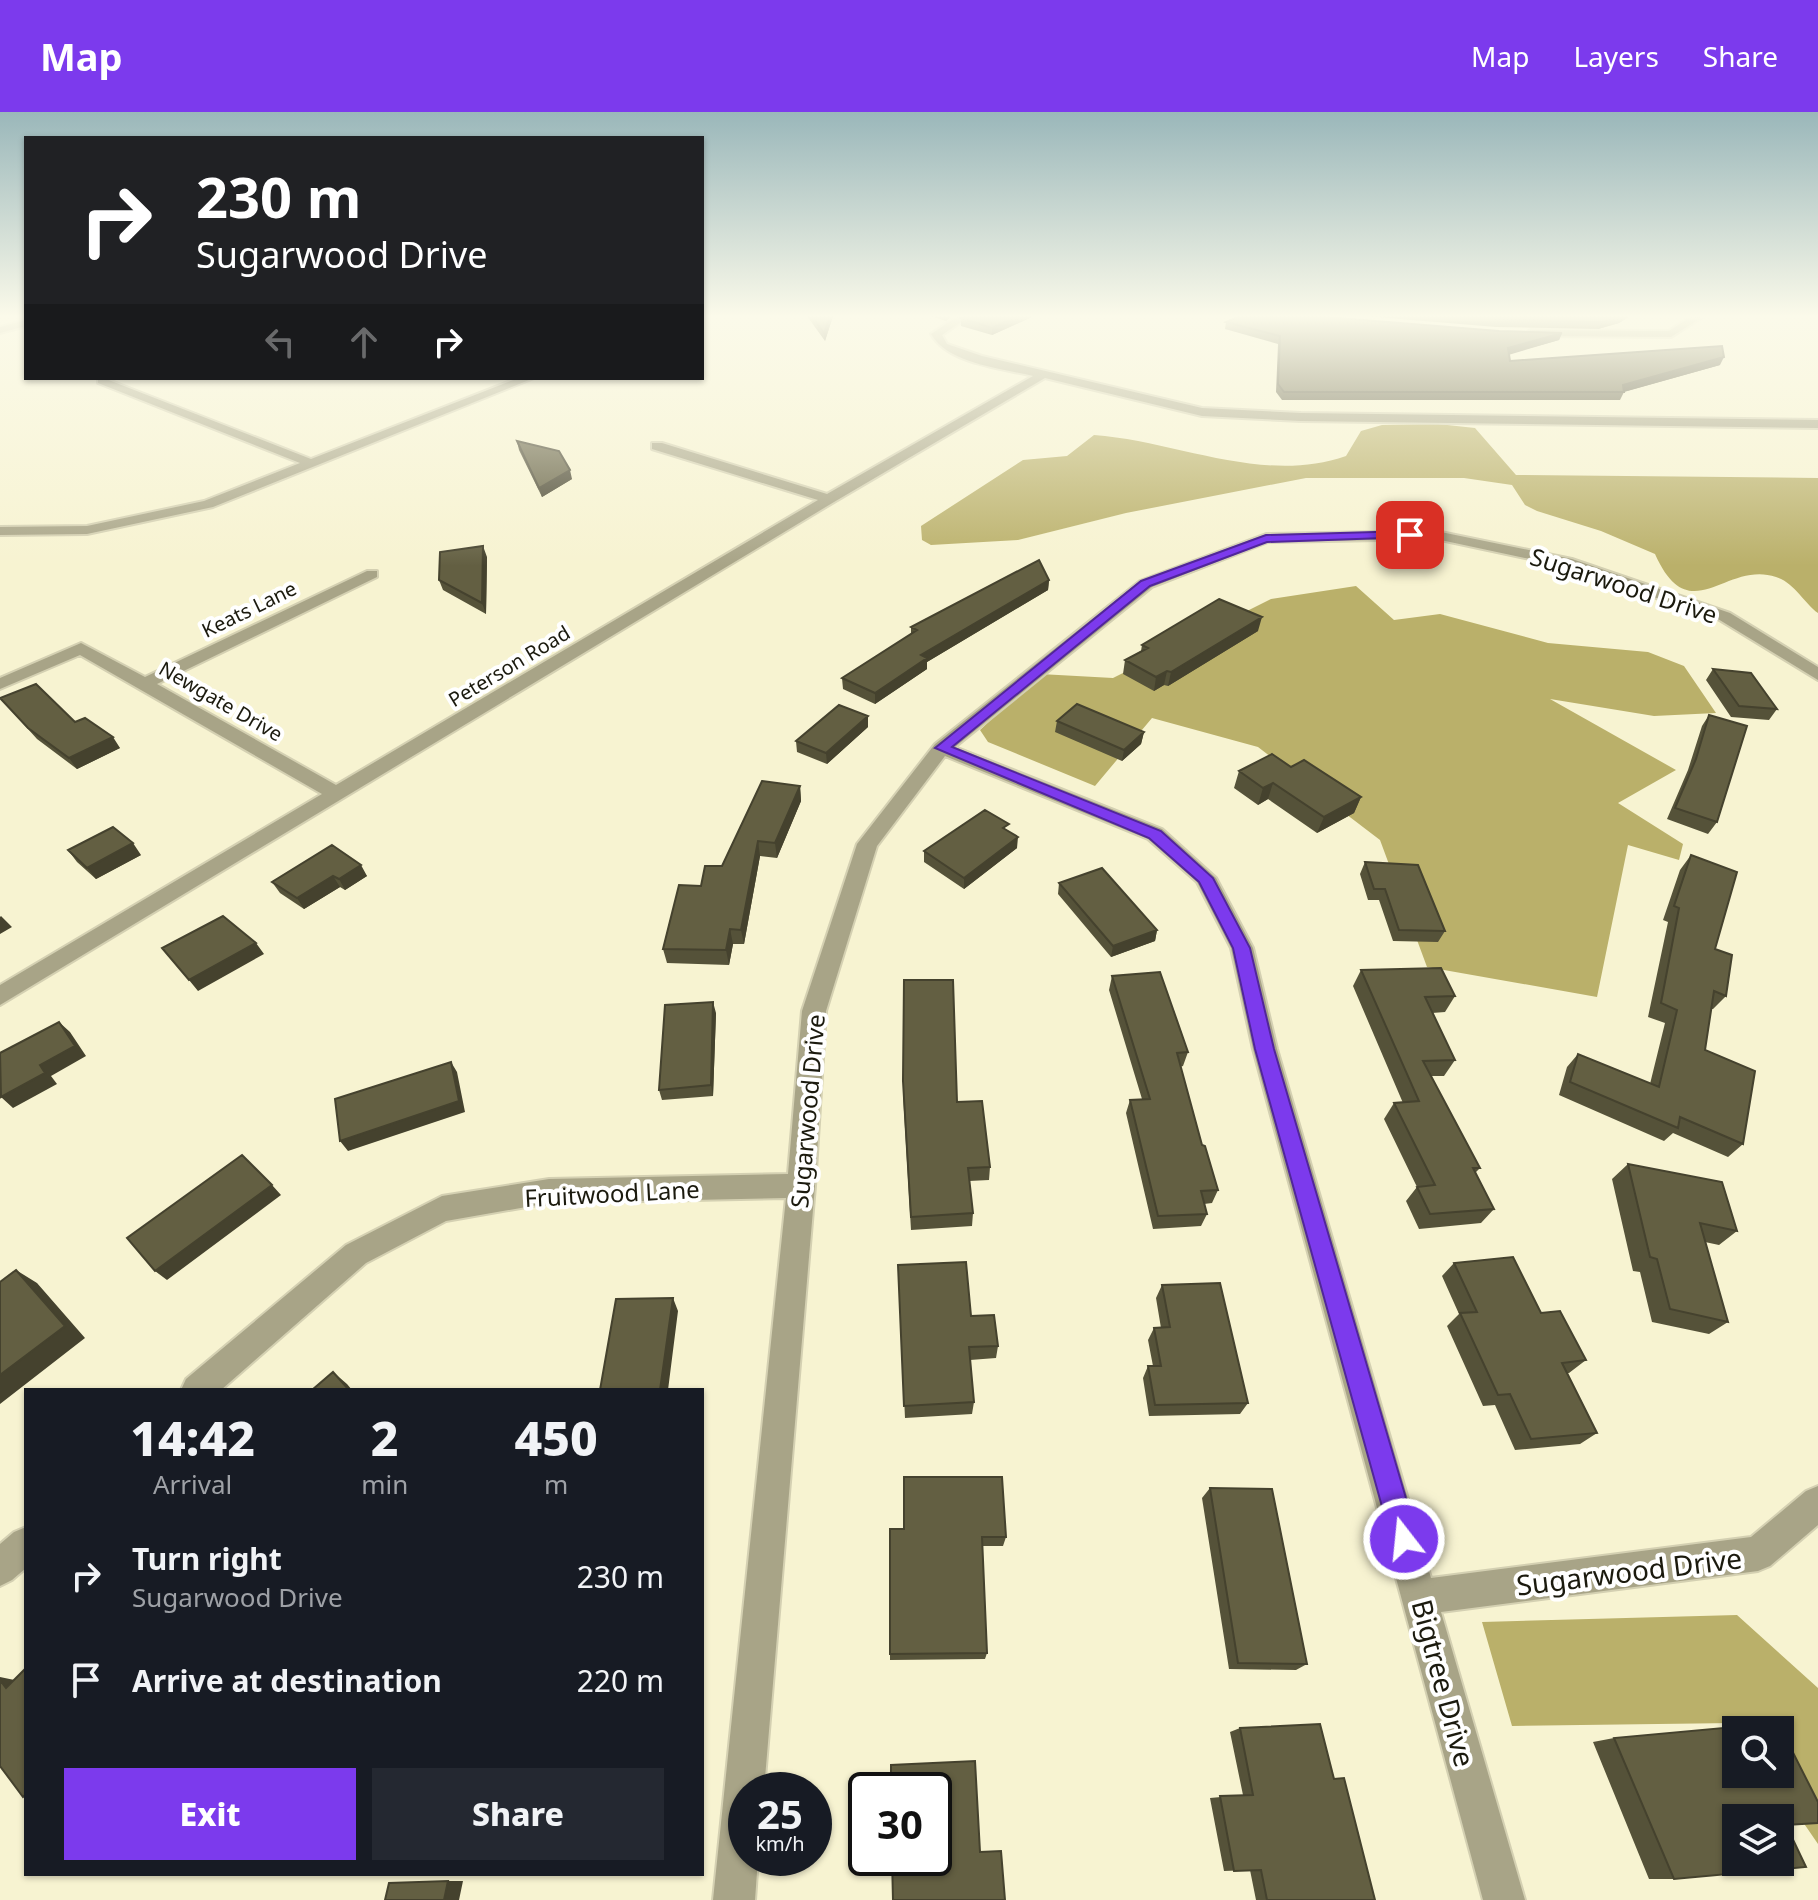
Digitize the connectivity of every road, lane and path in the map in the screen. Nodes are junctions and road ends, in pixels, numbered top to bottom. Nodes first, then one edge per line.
1 (149, 399) edge
2 (474, 399) edge
3 (1001, 399) edge
4 (1140, 399) edge
5 (1818, 424) edge
6 (657, 446) dead end
7 (313, 464) junction
8 (829, 499) junction
9 (0, 531) edge
10 (372, 574) dead end
11 (1818, 675) edge
12 (146, 683) junction
13 (0, 684) edge
14 (942, 748) junction
15 (337, 794) junction
16 (0, 996) edge
17 (801, 1186) junction
18 (199, 1388) edge
19 (1818, 1503) edge
20 (24, 1546) edge
21 (0, 1568) edge
22 (1421, 1597) junction
23 (734, 1900) edge
24 (1504, 1900) edge

1 - 7 street
2 - 7 street
3 - 8 street, Peterson Road
4 - 5 street
6 - 8 street
7 - 9 street
8 - 15 street, Peterson Road
10 - 12 street, Keats Lane
11 - 14 street, Sugarwood Drive
12 - 13 street, Newgate Drive
12 - 15 street, Newgate Drive
14 - 17 street, Sugarwood Drive
14 - 22 street, Bigtree Drive
15 - 16 street, Peterson Road
17 - 18 street, Fruitwood Lane
17 - 23 street, Sugarwood Drive
19 - 22 street, Sugarwood Drive
20 - 21 street
22 - 24 street, Bigtree Drive

